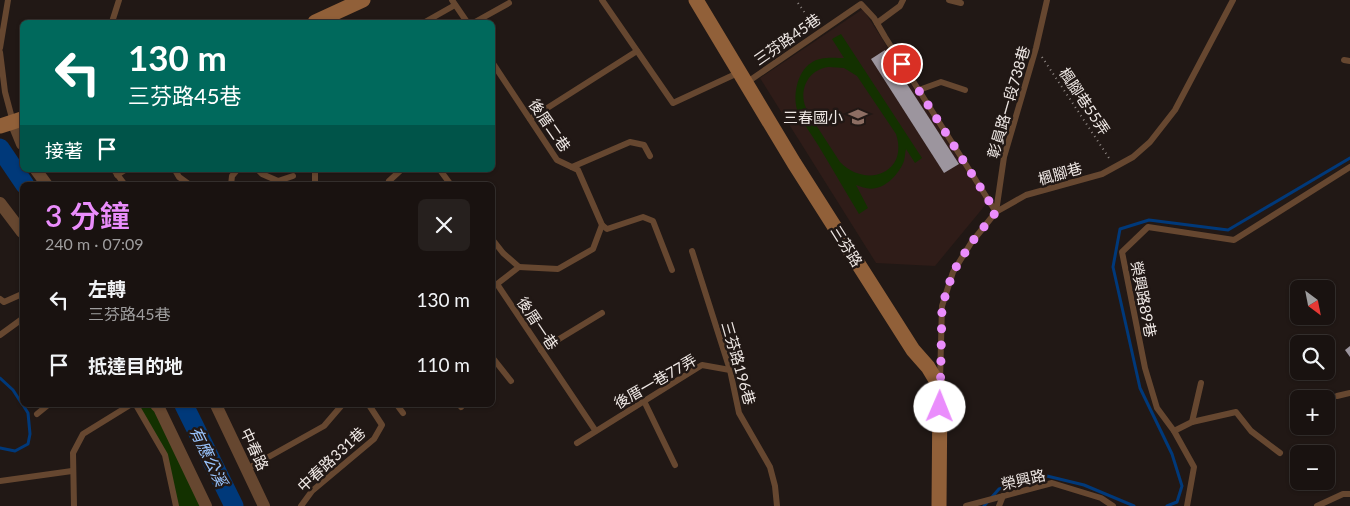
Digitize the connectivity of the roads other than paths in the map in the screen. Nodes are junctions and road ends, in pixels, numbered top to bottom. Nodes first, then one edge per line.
1 (8, 0) edge
2 (119, 0) edge
3 (602, 0) edge
4 (696, 0) edge
5 (903, 0) edge
6 (948, 0) edge
7 (1047, 0) edge
8 (1233, 0) edge
9 (357, 1) edge
10 (453, 2) edge
11 (509, 3) dead end
12 (961, 3) dead end
13 (113, 20) edge
14 (320, 20) edge
15 (428, 20) edge
16 (466, 20) edge
17 (479, 20) edge
18 (876, 23) junction
19 (0, 50) edge
20 (637, 51) junction
21 (495, 67) edge
22 (743, 77) junction
23 (919, 90) junction
24 (965, 90) dead end
25 (530, 120) junction
26 (13, 123) edge
27 (20, 139) edge
28 (650, 156) dead end
29 (572, 167) junction
30 (1350, 167) edge
31 (176, 172) edge
32 (260, 172) edge
33 (399, 172) edge
34 (293, 176) dead end
35 (389, 181) dead end
36 (186, 182) edge
37 (0, 203) edge
38 (996, 212) junction
39 (602, 225) junction
40 (20, 229) edge
41 (495, 243) edge
42 (692, 251) dead end
43 (519, 266) junction
44 (672, 270) dead end
45 (495, 286) edge
46 (20, 295) edge
47 (0, 299) edge
48 (602, 313) dead end
49 (20, 321) edge
50 (0, 335) edge
51 (541, 350) junction
52 (495, 361) edge
53 (730, 370) junction
54 (511, 381) dead end
55 (1201, 383) dead end
56 (940, 387) junction
57 (1350, 392) edge
58 (1337, 396) dead end
59 (644, 401) junction
60 (46, 407) edge
61 (127, 407) edge
62 (137, 407) edge
63 (158, 407) edge
64 (217, 407) edge
65 (340, 407) edge
66 (370, 407) edge
67 (398, 407) edge
68 (403, 413) dead end
69 (37, 414) dead end
70 (1192, 422) junction
71 (595, 430) junction
72 (1174, 431) junction
73 (577, 443) dead end
74 (1280, 453) dead end
75 (675, 465) dead end
76 (247, 469) junction
77 (72, 471) junction
78 (0, 481) edge
79 (1350, 494) edge
80 (1004, 496) junction
81 (74, 506) edge
82 (176, 506) edge
83 (206, 506) edge
84 (264, 506) edge
85 (301, 506) edge
86 (777, 506) edge
87 (939, 506) edge
88 (966, 506) edge
89 (999, 506) edge
90 (1113, 506) edge
91 (1187, 506) edge
92 (1317, 506) edge

1 - 19 lane
2 - 13 lane
3 - 20 lane
4 - 22 street, 三芬路
5 - 18 lane
6 - 12 lane
7 - 38 lane, 彰員路一段738巷
8 - 38 lane, 楓腳巷
9 - 14 street
10 - 15 lane
10 - 16 lane
11 - 17 lane
18 - 22 lane, 三芬路45巷
18 - 23 lane, 三芬路45巷
19 - 26 lane
20 - 22 lane, 三芬路45巷
20 - 25 lane
21 - 25 lane, 後厝二巷
22 - 56 street, 三芬路
23 - 24 lane
23 - 38 lane, 三芬路45巷
25 - 29 lane, 後厝二巷
26 - 27 street
28 - 29 lane
29 - 39 lane, 後厝二巷
30 - 72 lane, 榮興路89巷
31 - 36 lane
32 - 34 lane
33 - 35 lane
37 - 40 street
38 - 56 lane, 楓腳巷
39 - 43 lane
39 - 44 lane
41 - 43 lane
42 - 53 lane, 三芬路196巷
43 - 45 lane, 後厝一巷
45 - 51 lane, 後厝一巷
46 - 47 lane
48 - 51 lane
49 - 50 lane
51 - 71 lane, 後厝一巷
52 - 54 lane
53 - 59 lane, 後厝一巷77弄
53 - 86 lane, 三芬路196巷
55 - 70 lane
56 - 87 street
57 - 58 lane
59 - 71 lane, 後厝一巷77弄
59 - 75 lane
60 - 69 lane
61 - 77 lane
62 - 82 lane
63 - 83 street
64 - 76 street, 中春路
65 - 76 lane
66 - 85 lane, 中春路331巷
67 - 68 lane
70 - 72 lane
70 - 74 lane
71 - 73 lane, 後厝一巷77弄
72 - 91 lane, 榮興路89巷
76 - 84 street, 中春路
77 - 78 lane
77 - 81 lane
79 - 92 lane
80 - 88 lane, 榮興路
80 - 89 lane
80 - 90 lane, 榮興路

